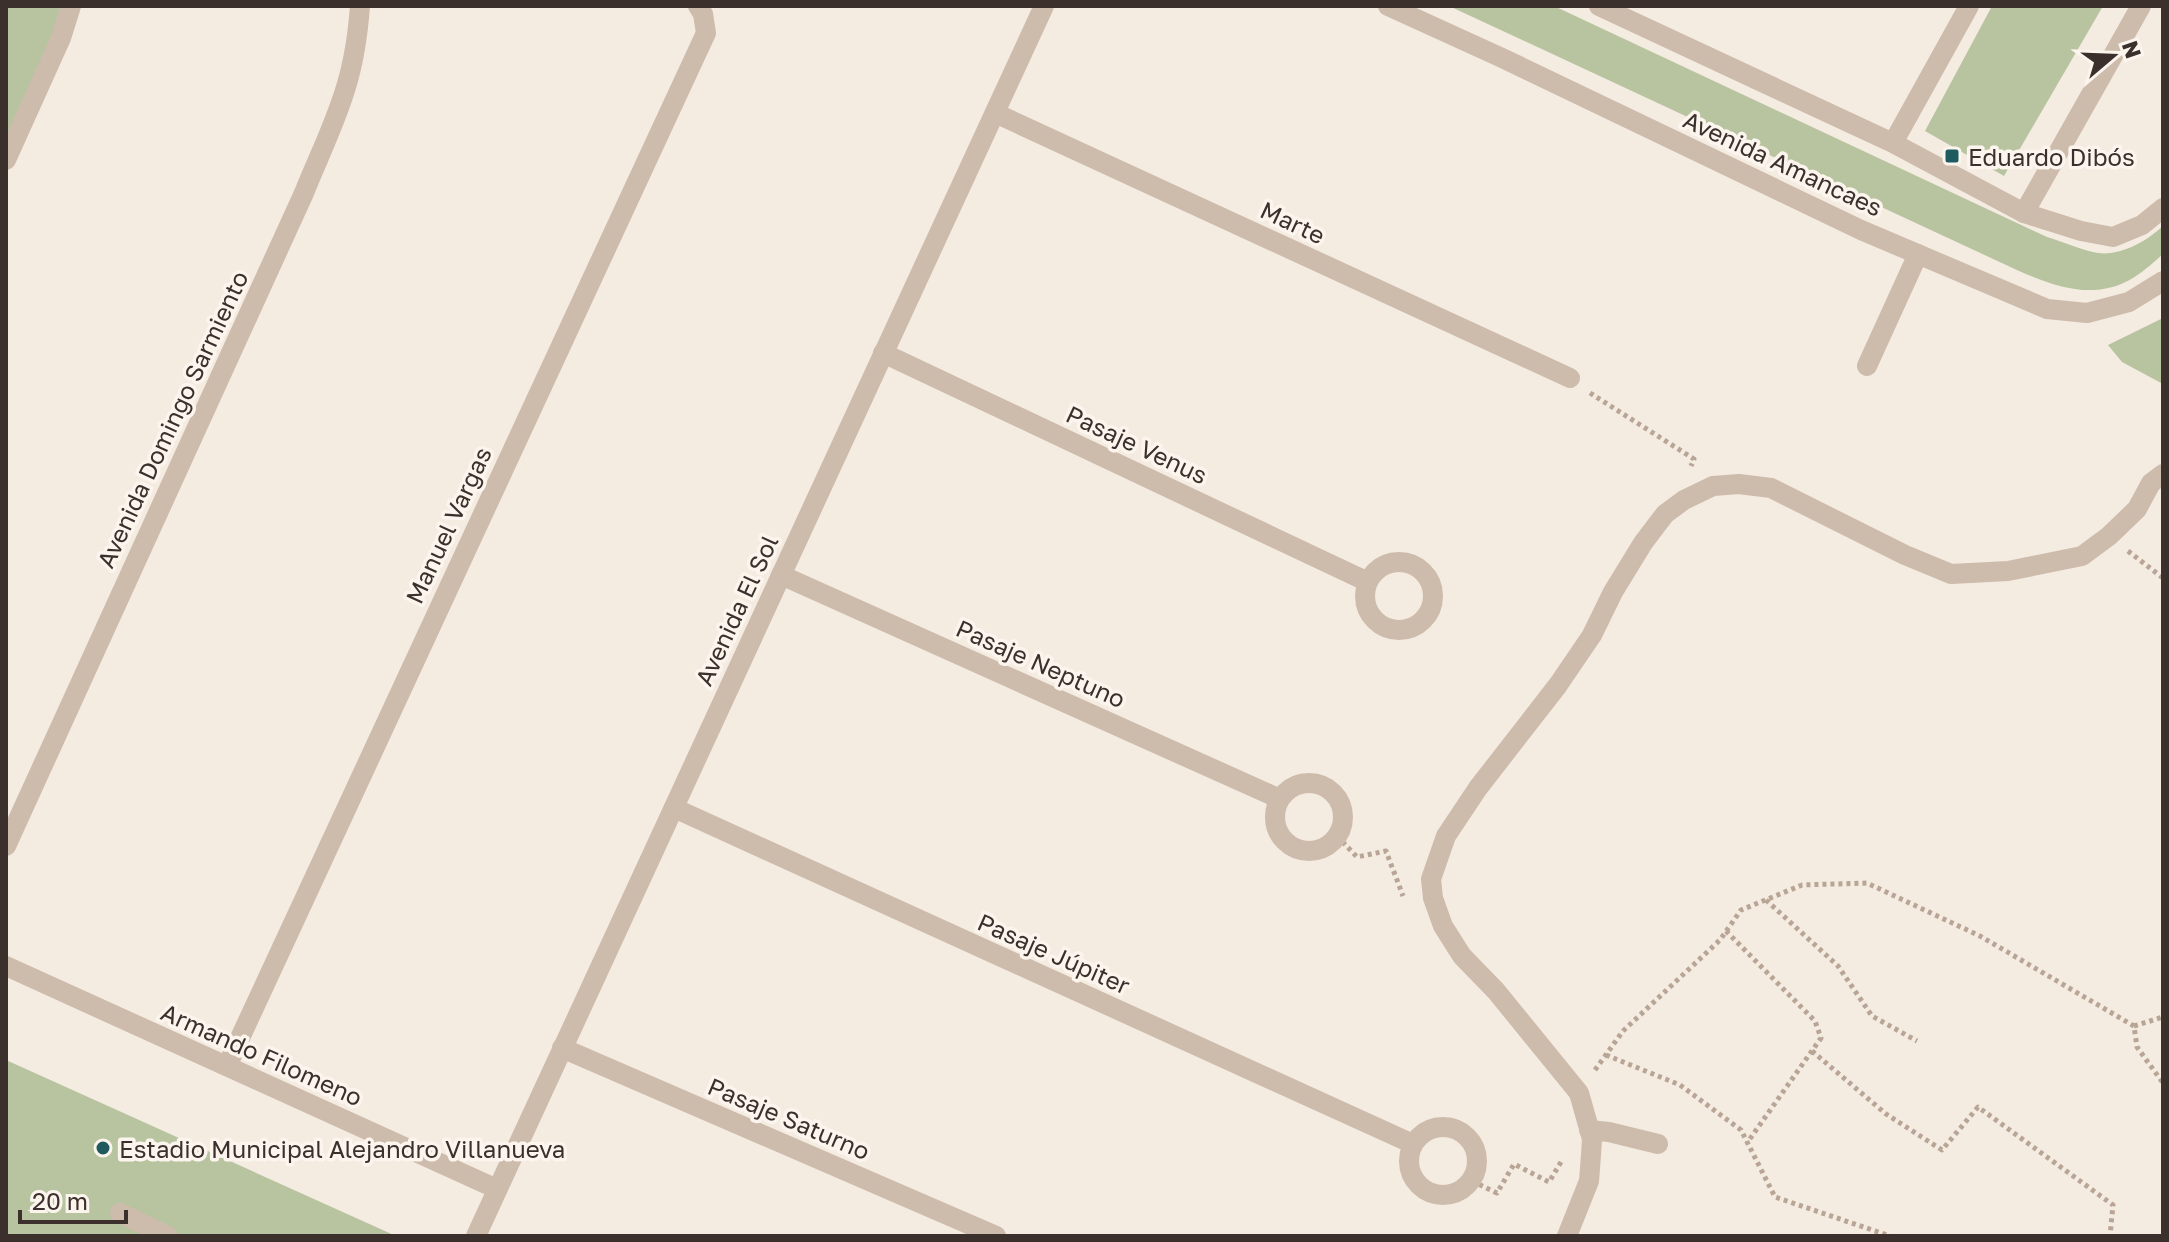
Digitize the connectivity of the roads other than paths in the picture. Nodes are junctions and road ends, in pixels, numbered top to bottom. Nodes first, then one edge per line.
1 (71, 6) edge
2 (360, 6) edge
3 (698, 6) edge
4 (1044, 6) edge
5 (1388, 6) edge
6 (1599, 6) edge
7 (1969, 6) edge
8 (2141, 6) edge
9 (995, 113) junction
10 (1893, 143) junction
11 (6, 160) edge
12 (2163, 208) edge
13 (2024, 213) junction
14 (1918, 254) junction
15 (2163, 281) edge
16 (883, 353) junction
17 (1867, 366) dead end
18 (1570, 378) road end
19 (2159, 479) edge
20 (781, 575) junction
21 (1368, 582) dead end
22 (1280, 799) junction
23 (674, 808) junction
24 (6, 846) edge
25 (6, 966) edge
26 (562, 1048) junction
27 (227, 1066) junction
28 (1589, 1130) junction
29 (1413, 1144) junction
30 (1658, 1144) dead end
31 (497, 1189) junction
32 (120, 1213) dead end
33 (168, 1236) edge
34 (476, 1236) edge
35 (996, 1236) edge
36 (1567, 1236) edge

1 - 11 street
2 - 24 street, Avenida Domingo Sarmiento
3 - 27 street, Manuel Vargas
4 - 9 street, Avenida El Sol
5 - 14 street, Avenida Amancaes
6 - 10 street
7 - 10 street
8 - 13 street
9 - 16 street, Avenida El Sol
9 - 18 street, Marte
10 - 13 street
12 - 13 street
14 - 15 street, Avenida Amancaes
14 - 17 street
16 - 20 street, Avenida El Sol
16 - 21 street, Pasaje Venus
19 - 28 street
20 - 22 street, Pasaje Neptuno
20 - 23 street, Avenida El Sol
22 - 22 street
23 - 26 street, Avenida El Sol
23 - 29 street, Pasaje Júpiter
25 - 27 street, Armando Filomeno
26 - 31 street, Avenida El Sol
26 - 35 street, Pasaje Saturno
27 - 31 street, Armando Filomeno
28 - 30 street
28 - 36 street
29 - 29 street
31 - 34 street, Avenida El Sol
32 - 33 street

